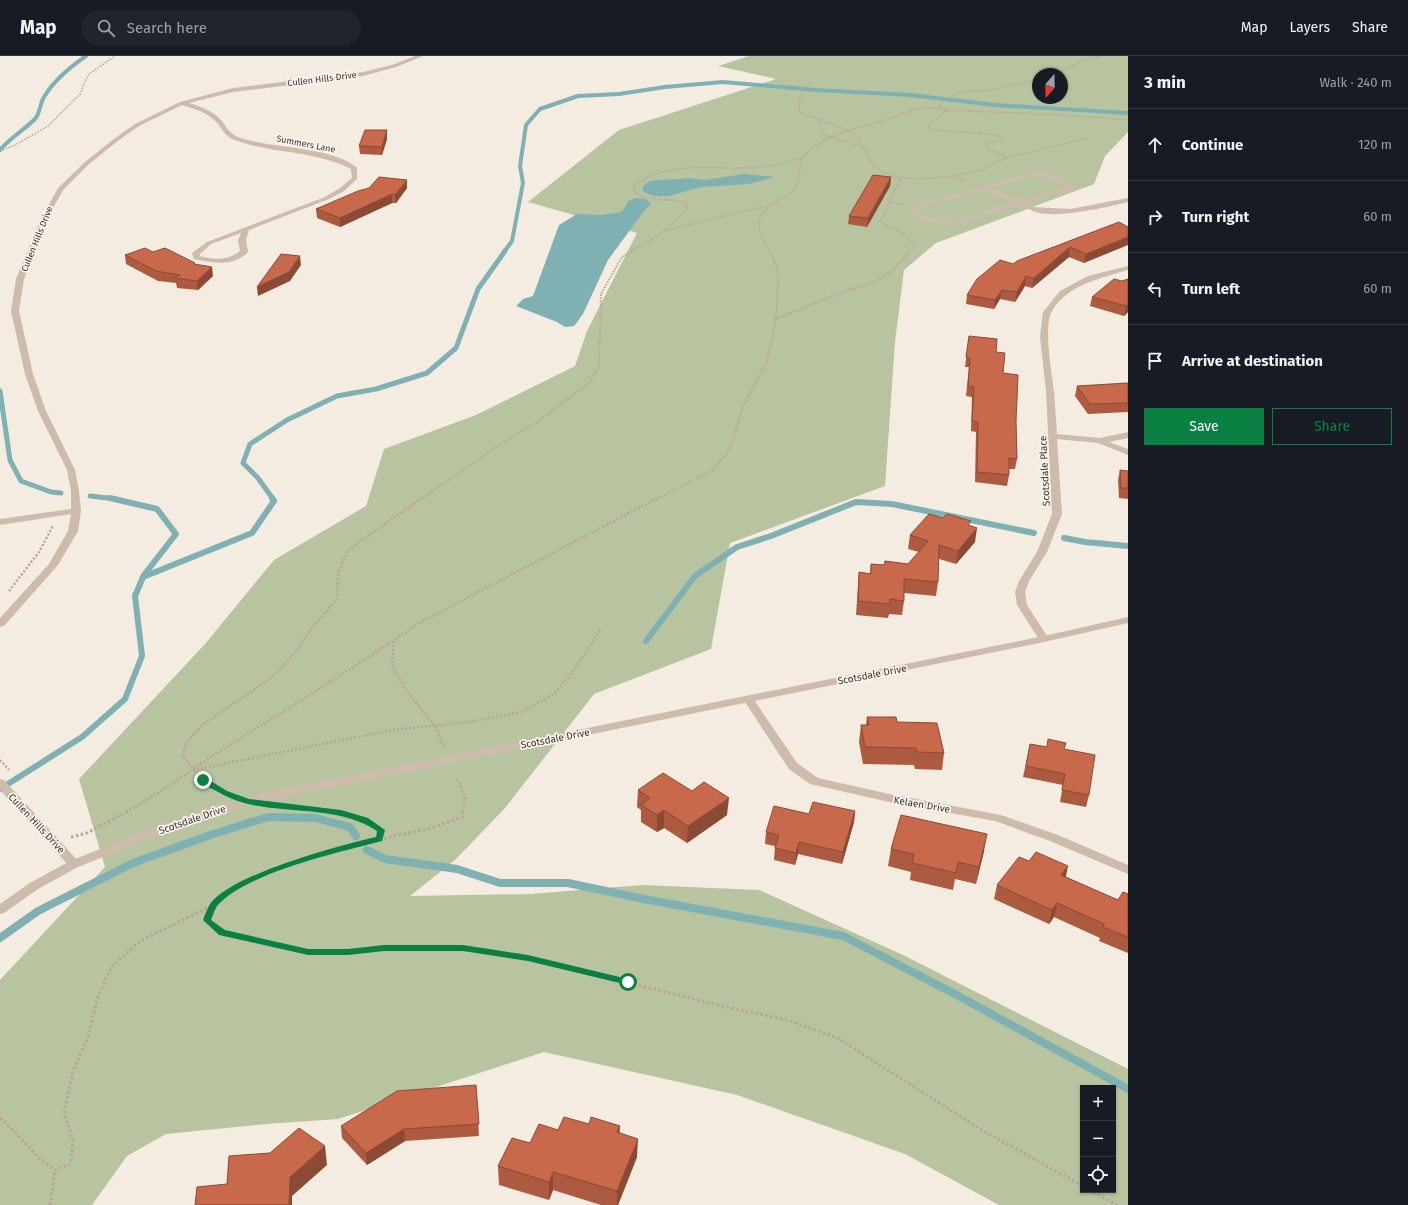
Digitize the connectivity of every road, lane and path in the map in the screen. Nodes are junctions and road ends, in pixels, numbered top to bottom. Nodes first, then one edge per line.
1 (115, 56) edge
2 (420, 56) edge
3 (1102, 56) edge
4 (1068, 68) edge
5 (1032, 80) edge
6 (808, 85) dead end
7 (182, 103) junction
8 (947, 110) junction
9 (1128, 120) edge
10 (817, 121) junction
11 (851, 131) junction
12 (832, 138) junction
13 (1087, 138) dead end
14 (863, 147) junction
15 (0, 151) edge
16 (803, 157) junction
17 (1006, 158) junction
18 (954, 176) junction
19 (901, 178) junction
20 (982, 189) junction
21 (1128, 200) edge
22 (1018, 203) junction
23 (772, 204) junction
24 (246, 230) junction
25 (661, 232) junction
26 (1128, 268) edge
27 (776, 319) junction
28 (1128, 435) edge
29 (1053, 436) junction
30 (1100, 441) junction
31 (1128, 452) edge
32 (76, 511) junction
33 (56, 520) dead end
34 (0, 522) edge
35 (4, 597) dead end
36 (1128, 620) edge
37 (0, 624) edge
38 (601, 630) dead end
39 (1044, 639) junction
40 (394, 640) junction
41 (748, 699) junction
42 (435, 726) junction
43 (445, 751) dead end
44 (193, 770) junction
45 (457, 779) dead end
46 (0, 783) edge
47 (248, 801) junction
48 (284, 806) dead end
49 (71, 837) dead end
50 (379, 839) junction
51 (74, 864) junction
52 (1128, 870) edge
53 (214, 905) junction
54 (0, 910) edge
55 (0, 1119) edge
56 (56, 1170) junction
57 (1080, 1184) edge
58 (1095, 1193) edge
59 (50, 1205) edge
60 (1117, 1205) edge

1 - 15 path
2 - 7 street, Cullen Hills Drive
3 - 4 path
5 - 8 path
6 - 10 path
7 - 24 street, Summers Lane
7 - 32 street, Cullen Hills Drive
8 - 9 path
8 - 11 path
8 - 17 path
10 - 11 path
10 - 12 path
11 - 12 path
11 - 14 path
12 - 14 path
12 - 16 path
13 - 17 path
14 - 19 path
16 - 23 path
16 - 25 path
17 - 18 path
18 - 19 path
18 - 20 path
19 - 27 path
20 - 22 street
20 - 22 street
20 - 22 street
21 - 22 street
23 - 25 path
23 - 27 path
24 - 24 street, Summers Lane
25 - 44 path
26 - 29 street, Scotsdale Place
27 - 40 path
28 - 30 street
29 - 30 street
29 - 39 street, Scotsdale Place
30 - 31 street
32 - 34 street
32 - 37 street, Cullen Hills Drive
33 - 35 path
36 - 39 street, Scotsdale Drive
38 - 42 path
39 - 41 street, Scotsdale Drive
40 - 42 path
40 - 44 path
41 - 47 street, Scotsdale Drive
41 - 52 street, Kelaen Drive
42 - 43 path
42 - 44 path
44 - 47 path
44 - 49 path
45 - 50 path
46 - 51 street, Cullen Hills Drive
47 - 51 street, Scotsdale Drive
48 - 50 path
50 - 53 path
51 - 54 street, Scotsdale Drive
53 - 56 path
53 - 57 path
55 - 56 path
56 - 59 path
58 - 60 path

